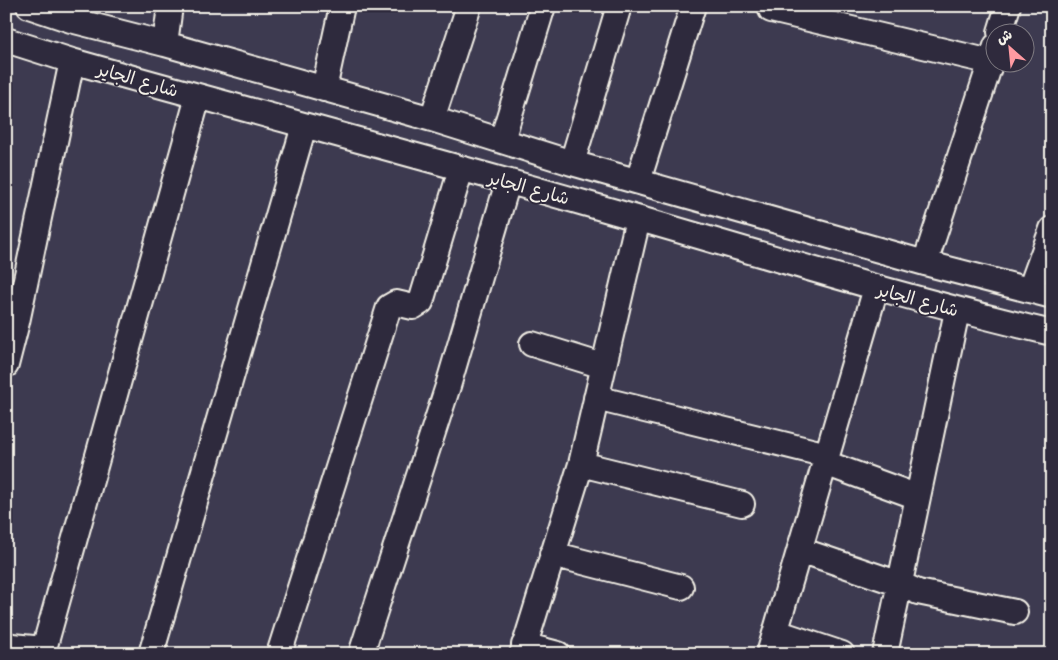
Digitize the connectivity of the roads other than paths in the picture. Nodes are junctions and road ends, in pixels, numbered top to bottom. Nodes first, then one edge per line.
1 (30, 6) edge
2 (170, 6) edge
3 (342, 6) edge
4 (469, 6) edge
5 (543, 6) edge
6 (620, 6) edge
7 (693, 6) edge
8 (1008, 6) edge
9 (772, 10) dead end
10 (72, 13) edge
11 (1003, 22) edge
12 (6, 40) edge
13 (164, 44) junction
14 (986, 53) edge
15 (72, 61) junction
16 (987, 72) edge
17 (324, 89) junction
18 (198, 97) junction
19 (432, 119) junction
20 (304, 126) junction
21 (502, 140) junction
22 (572, 163) junction
23 (461, 169) junction
24 (508, 182) junction
25 (638, 182) junction
26 (638, 218) junction
27 (1052, 229) edge
28 (925, 263) junction
29 (876, 288) junction
30 (1041, 293) edge
31 (957, 311) junction
32 (1052, 333) edge
33 (532, 344) dead end
34 (6, 365) edge
35 (603, 366) junction
36 (596, 398) junction
37 (826, 459) junction
38 (581, 464) junction
39 (918, 497) junction
40 (742, 504) dead end
41 (800, 550) junction
42 (552, 554) junction
43 (900, 584) junction
44 (681, 587) dead end
45 (1014, 612) dead end
46 (773, 643) edge
47 (9, 648) edge
48 (523, 649) edge
49 (151, 654) edge
50 (279, 654) edge
51 (361, 654) edge
52 (558, 654) edge
53 (842, 654) edge
54 (885, 654) edge

1 - 10 street, شارع الجاير
2 - 13 street
3 - 17 street
4 - 19 street
5 - 21 street
6 - 22 street
7 - 25 street
8 - 11 street
9 - 14 street
10 - 13 street, شارع الجاير
12 - 15 street, شارع الجاير
13 - 17 street, شارع الجاير
15 - 18 street, شارع الجاير
15 - 34 street
16 - 28 street
17 - 19 street, شارع الجاير
18 - 20 street, شارع الجاير
18 - 47 street
19 - 21 street, شارع الجاير
20 - 23 street, شارع الجاير
20 - 49 street
21 - 22 street, شارع الجاير
22 - 25 street, شارع الجاير
23 - 24 street, شارع الجاير
23 - 50 street
24 - 26 street, شارع الجاير
24 - 51 street
25 - 28 street, شارع الجاير
26 - 29 street, شارع الجاير
26 - 35 street
27 - 30 street
28 - 30 street, شارع الجاير
29 - 31 street, شارع الجاير
29 - 37 street
31 - 32 street, شارع الجاير
31 - 39 street
33 - 35 street
35 - 36 street
36 - 37 street
36 - 38 street
37 - 39 street
37 - 41 street
38 - 40 street
38 - 42 street
39 - 43 street
41 - 43 street
41 - 46 street
42 - 44 street
42 - 48 street
43 - 45 street
43 - 54 street
46 - 53 street
48 - 52 street

